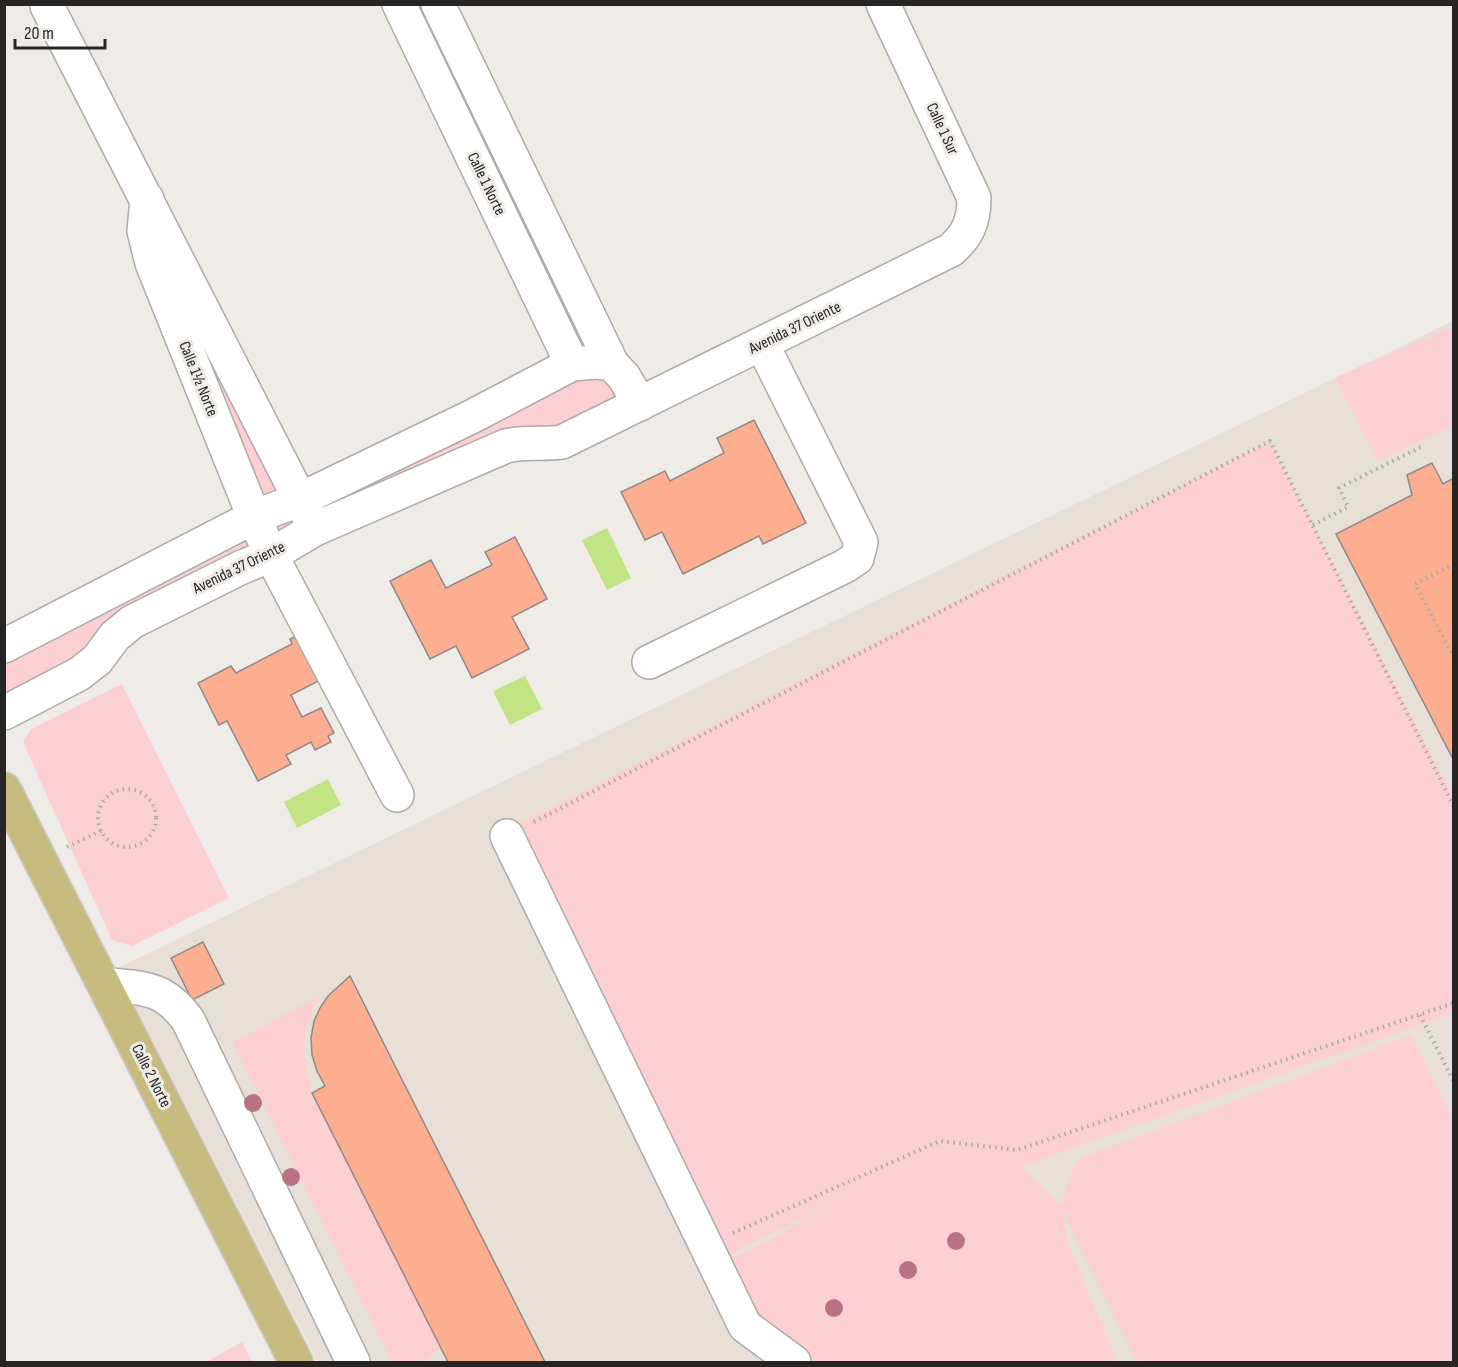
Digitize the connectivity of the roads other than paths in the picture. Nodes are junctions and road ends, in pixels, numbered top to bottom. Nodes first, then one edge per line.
1 (399, 4) edge
2 (438, 4) edge
3 (883, 4) edge
4 (47, 6) dead end
5 (147, 199) junction
6 (951, 250) joint
7 (762, 344) junction
8 (572, 364) junction
9 (612, 364) junction
10 (640, 404) junction
11 (471, 417) junction
12 (492, 452) junction
13 (301, 499) junction
14 (254, 517) junction
15 (315, 529) junction
16 (271, 555) junction
17 (4, 646) edge
18 (649, 662) dead end
19 (4, 713) edge
20 (4, 789) edge
21 (397, 795) dead end
22 (507, 836) road end
23 (104, 984) junction
24 (296, 1362) edge
25 (353, 1362) edge
26 (794, 1362) edge

1 - 8 street, Calle 1 Norte
2 - 9 street
3 - 6 street, Calle 1 Sur
4 - 5 street, Calle 1½ Norte
5 - 13 street, Calle 1½ Norte
5 - 14 street, Calle 1½ Norte
6 - 7 street, Avenida 37 Oriente
7 - 10 street, Avenida 37 Oriente
7 - 18 street
8 - 9 street
8 - 11 street
9 - 10 street
10 - 12 street, Avenida 37 Oriente
11 - 12 street
11 - 13 street
12 - 15 street, Avenida 37 Oriente
13 - 14 street
13 - 15 street, Calle 1½ Norte
14 - 16 street, Calle 1½ Norte
14 - 17 street
15 - 16 street, Avenida 37 Oriente
16 - 19 street, Avenida 37 Oriente
16 - 21 street, Calle 1½ Norte
20 - 23 main road, Calle 2 Norte
22 - 26 street
23 - 24 main road, Calle 2 Norte
23 - 25 street

